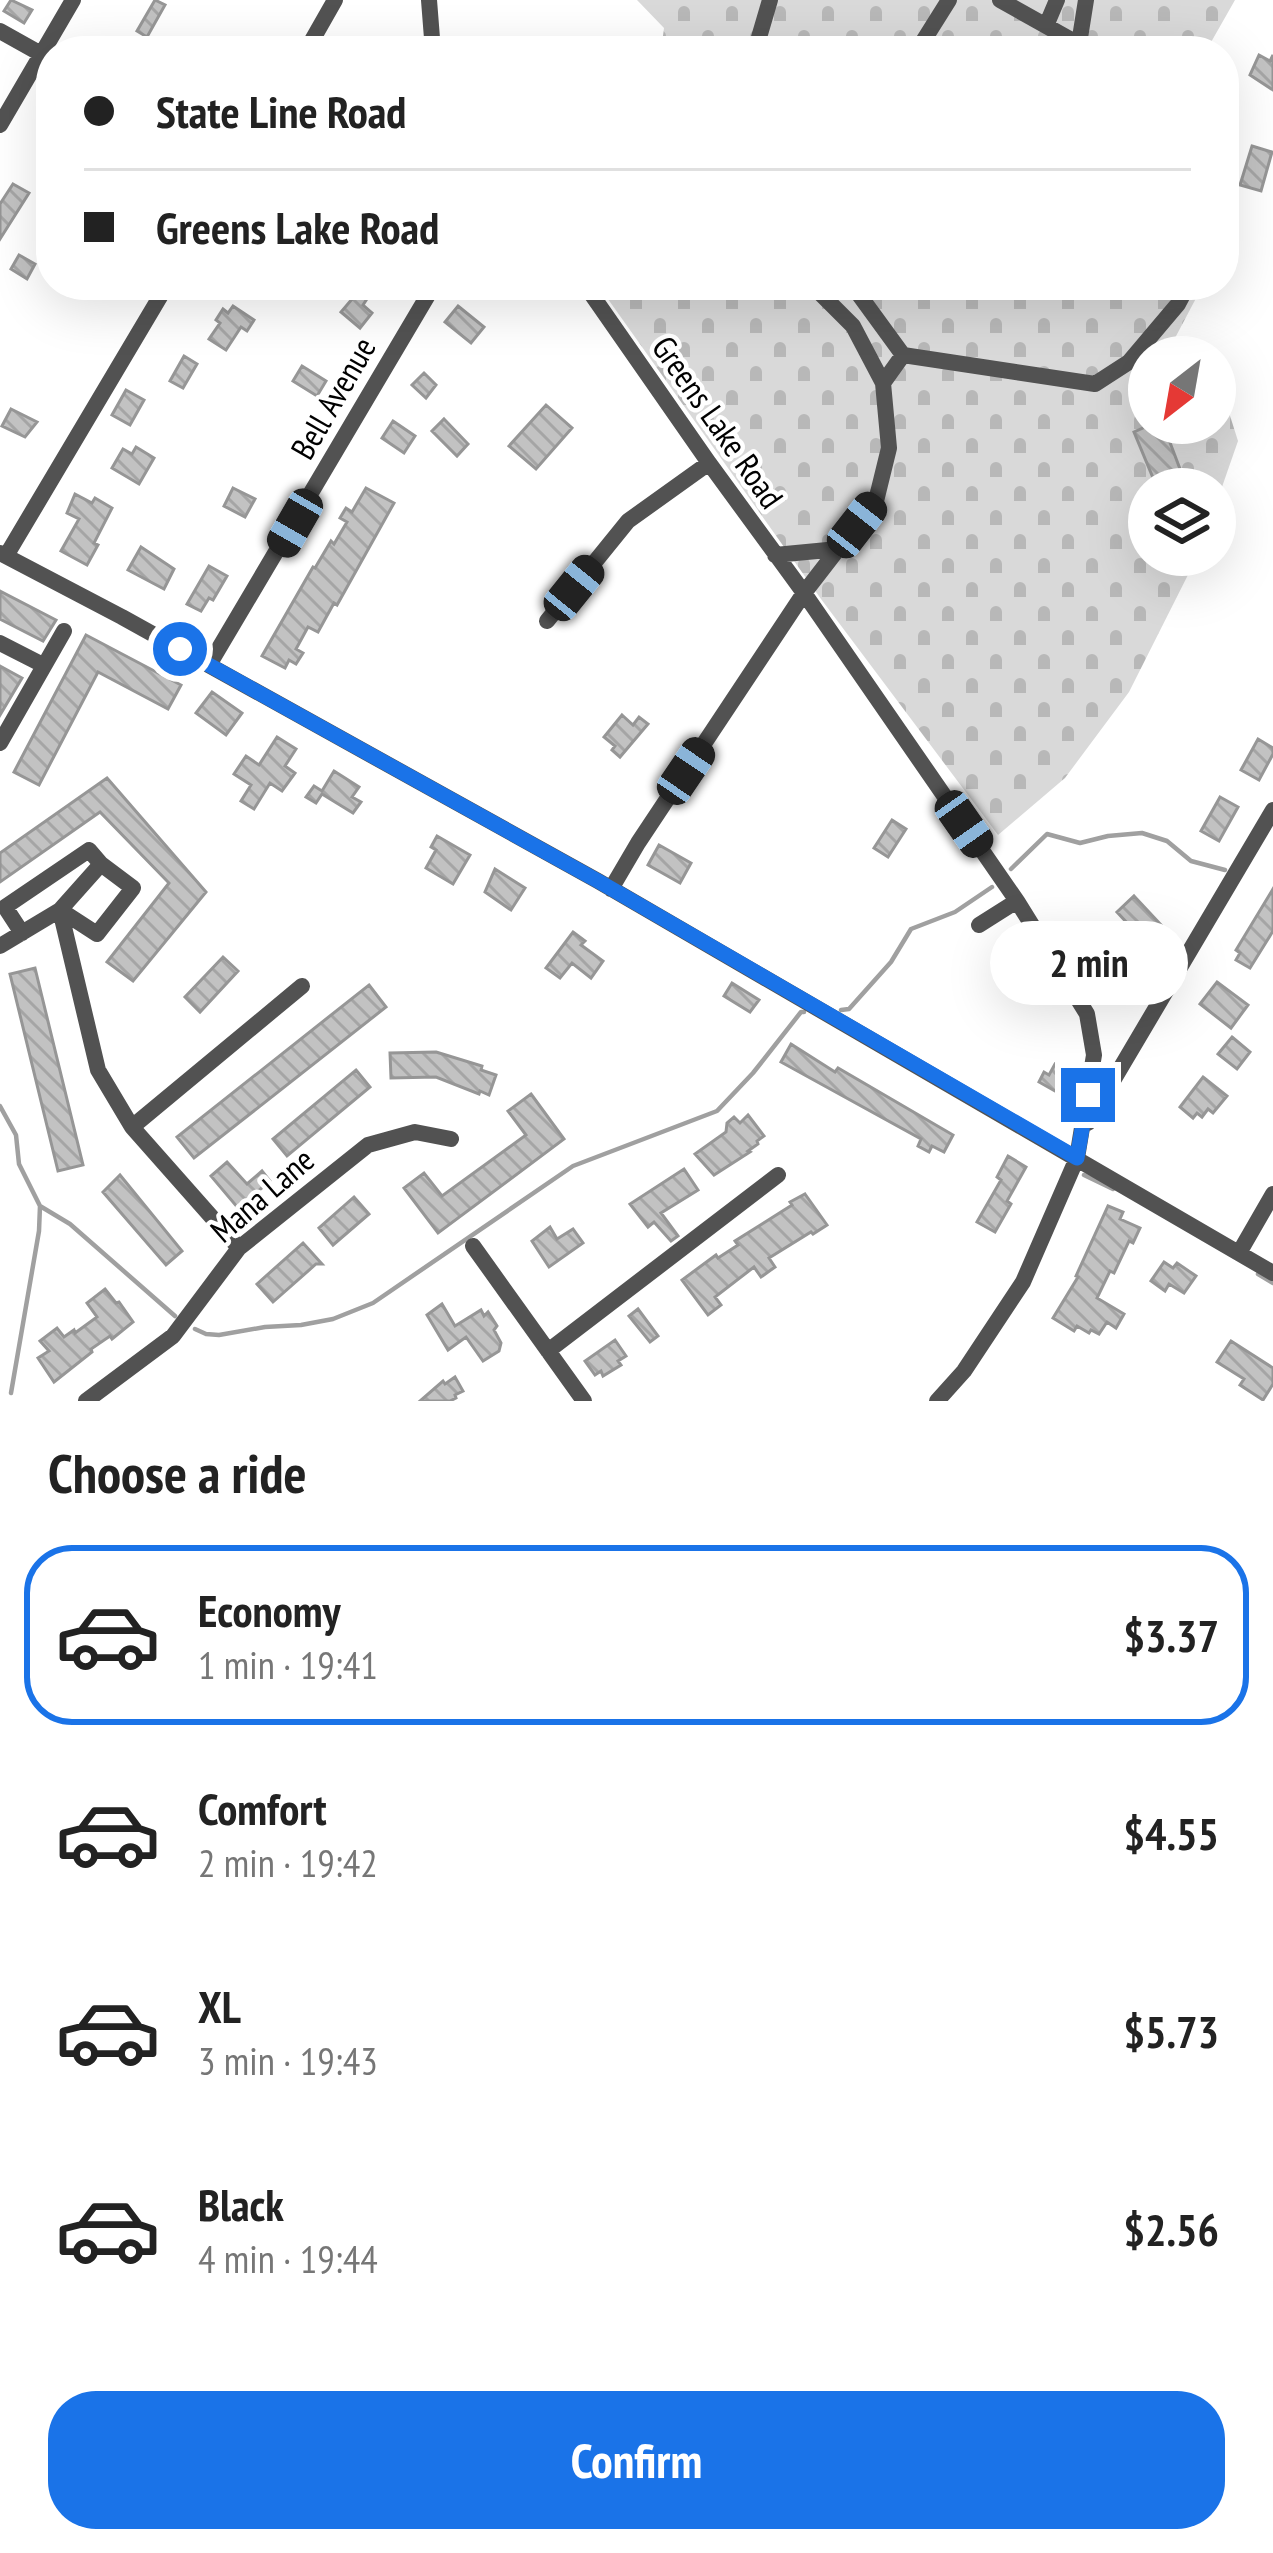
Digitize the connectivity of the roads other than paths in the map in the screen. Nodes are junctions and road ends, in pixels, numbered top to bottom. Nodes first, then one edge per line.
1 (73, 0) edge
2 (335, 0) edge
3 (429, 0) edge
4 (770, 0) edge
5 (949, 0) edge
6 (1000, 0) edge
7 (1057, 0) edge
8 (1086, 0) edge
9 (1046, 26) junction
10 (0, 31) edge
11 (56, 36) edge
12 (315, 36) edge
13 (432, 36) edge
14 (759, 36) edge
15 (926, 36) edge
16 (1064, 36) edge
17 (1085, 36) edge
18 (36, 51) edge
19 (36, 72) edge
20 (0, 125) edge
21 (158, 300) edge
22 (425, 300) edge
23 (601, 300) edge
24 (827, 300) edge
25 (863, 300) edge
26 (1180, 300) edge
27 (903, 356) junction
28 (883, 383) junction
29 (709, 463) junction
30 (838, 549) junction
31 (3, 555) edge
32 (775, 555) junction
33 (804, 593) junction
34 (547, 621) dead end
35 (64, 631) dead end
36 (0, 643) edge
37 (43, 665) junction
38 (209, 665) junction
39 (0, 743) edge
40 (1273, 810) edge
41 (100, 864) junction
42 (611, 889) junction
43 (1017, 901) junction
44 (60, 910) junction
45 (979, 925) dead end
46 (22, 933) junction
47 (0, 946) edge
48 (302, 986) dead end
49 (132, 1127) junction
50 (1082, 1134) junction
51 (451, 1139) dead end
52 (1077, 1158) junction
53 (778, 1175) dead end
54 (1273, 1195) edge
55 (472, 1246) dead end
56 (239, 1248) junction
57 (1239, 1253) junction
58 (1273, 1273) edge
59 (548, 1351) junction
60 (86, 1401) edge
61 (584, 1401) edge
62 (937, 1401) edge

1 - 11 street
2 - 12 street
3 - 13 street
4 - 14 street
5 - 15 street
6 - 9 street
7 - 9 street
8 - 17 street
9 - 16 street
10 - 18 street
19 - 20 street
21 - 31 street
22 - 38 street, Bell Avenue
23 - 29 street, Greens Lake Road
24 - 28 street
25 - 27 street
26 - 27 street
27 - 28 street
28 - 30 street
29 - 32 street, Greens Lake Road
29 - 34 street
30 - 32 street
30 - 33 street
31 - 38 street
32 - 33 street, Greens Lake Road
33 - 42 street
33 - 43 street, Greens Lake Road
35 - 37 street
36 - 37 street
37 - 39 street
38 - 42 street
40 - 50 street
41 - 44 street
41 - 44 street
41 - 46 street
42 - 52 street
43 - 45 street
43 - 50 street, Greens Lake Road
44 - 46 street
44 - 49 street
46 - 47 street
48 - 49 street
49 - 56 street
50 - 52 street, Greens Lake Road
51 - 56 street, Mana Lane
52 - 57 street
52 - 62 street, Greens Lake Road
53 - 59 street
54 - 57 street
55 - 59 street
56 - 60 street, Mana Lane
57 - 58 street
59 - 61 street

